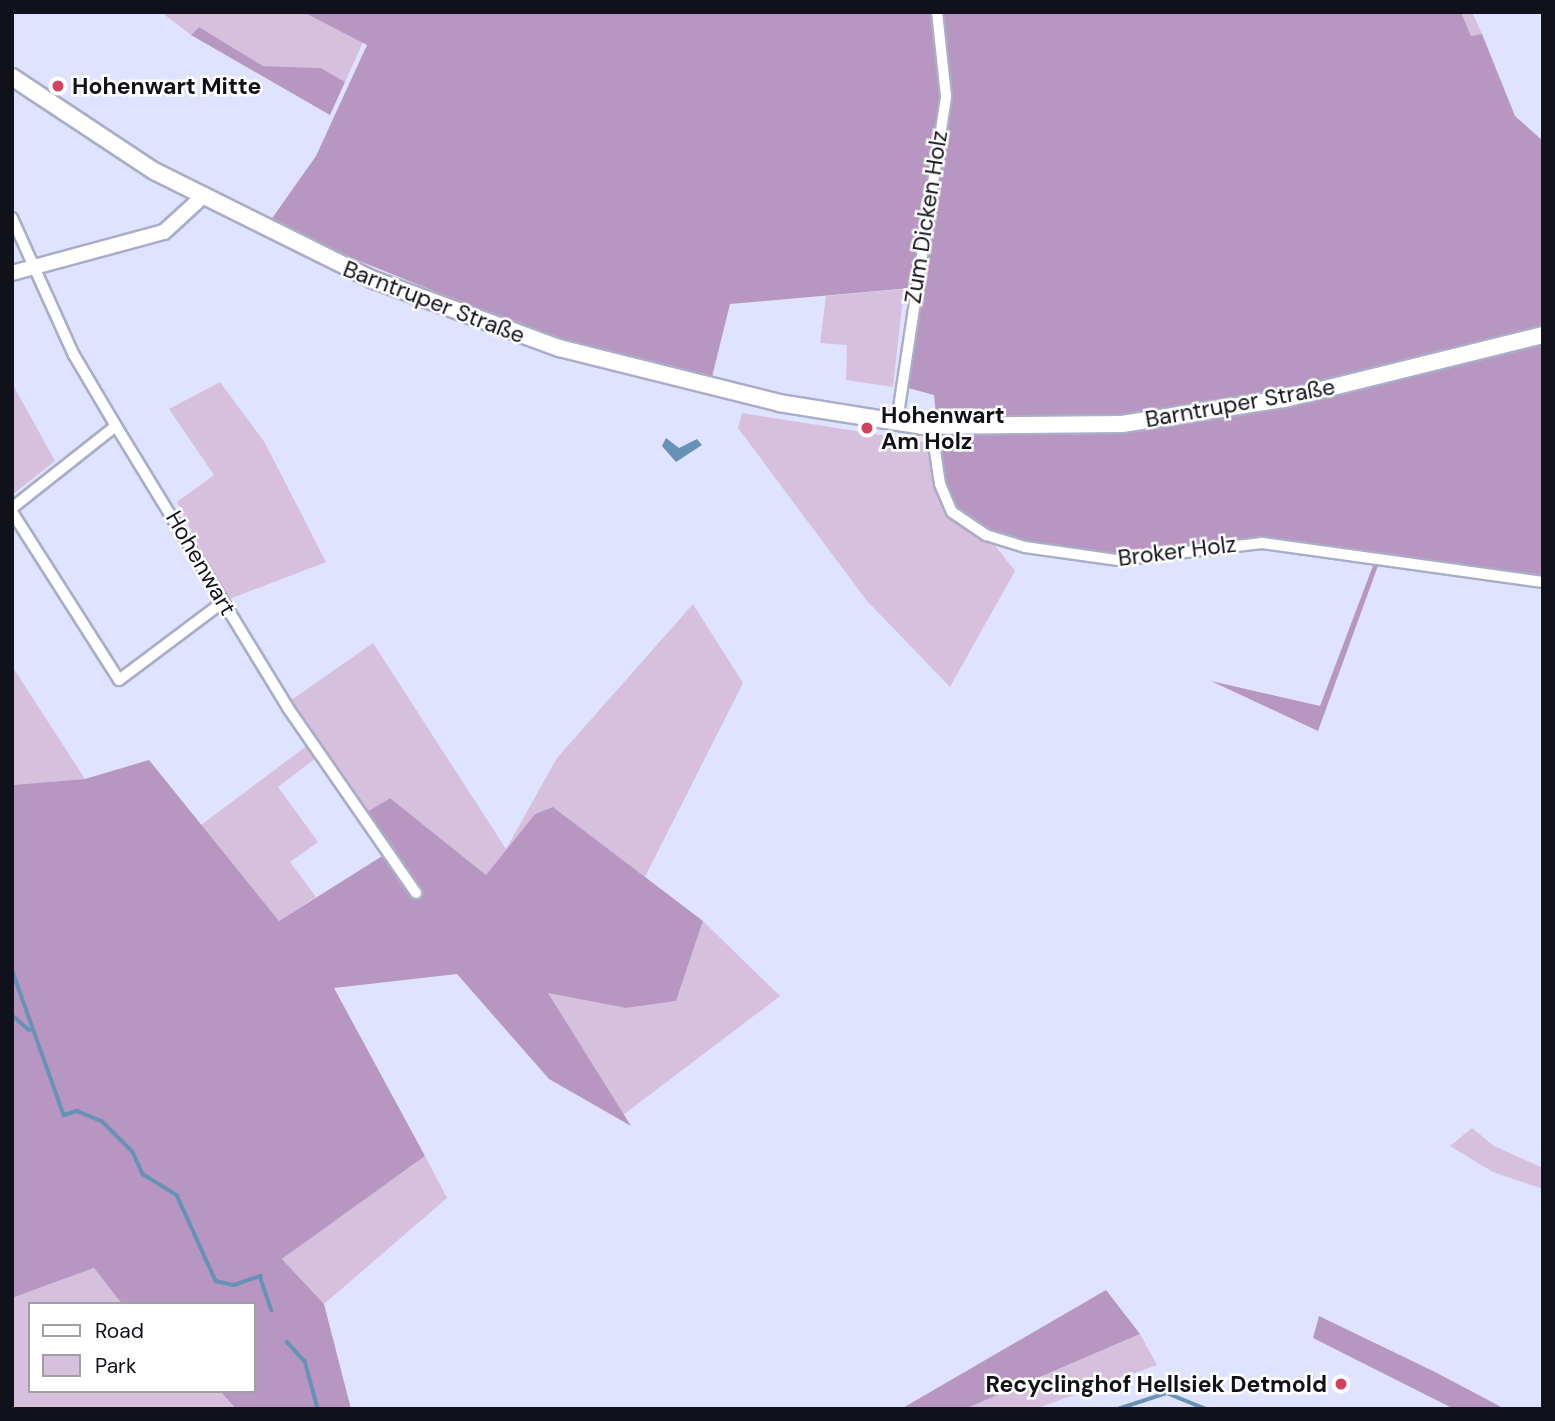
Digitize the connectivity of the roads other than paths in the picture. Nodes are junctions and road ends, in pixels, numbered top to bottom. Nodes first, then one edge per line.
1 (937, 12) edge
2 (12, 77) edge
3 (202, 197) junction
4 (12, 218) edge
5 (34, 266) junction
6 (12, 273) edge
7 (1543, 335) edge
8 (897, 421) junction
9 (931, 424) junction
10 (116, 426) junction
11 (12, 510) edge
12 (1543, 582) edge
13 (223, 601) junction
14 (416, 892) dead end

1 - 8 street, Zum Dicken Holz
2 - 3 main road, Barntruper Straße
3 - 5 street
3 - 8 main road, Barntruper Straße
4 - 5 street, Hohenwart
5 - 6 street
5 - 10 street, Hohenwart
7 - 9 main road, Barntruper Straße
8 - 9 main road, Barntruper Straße
9 - 12 street, Broker Holz
10 - 11 street
10 - 13 street, Hohenwart
11 - 13 street
13 - 14 street, Hohenwart

